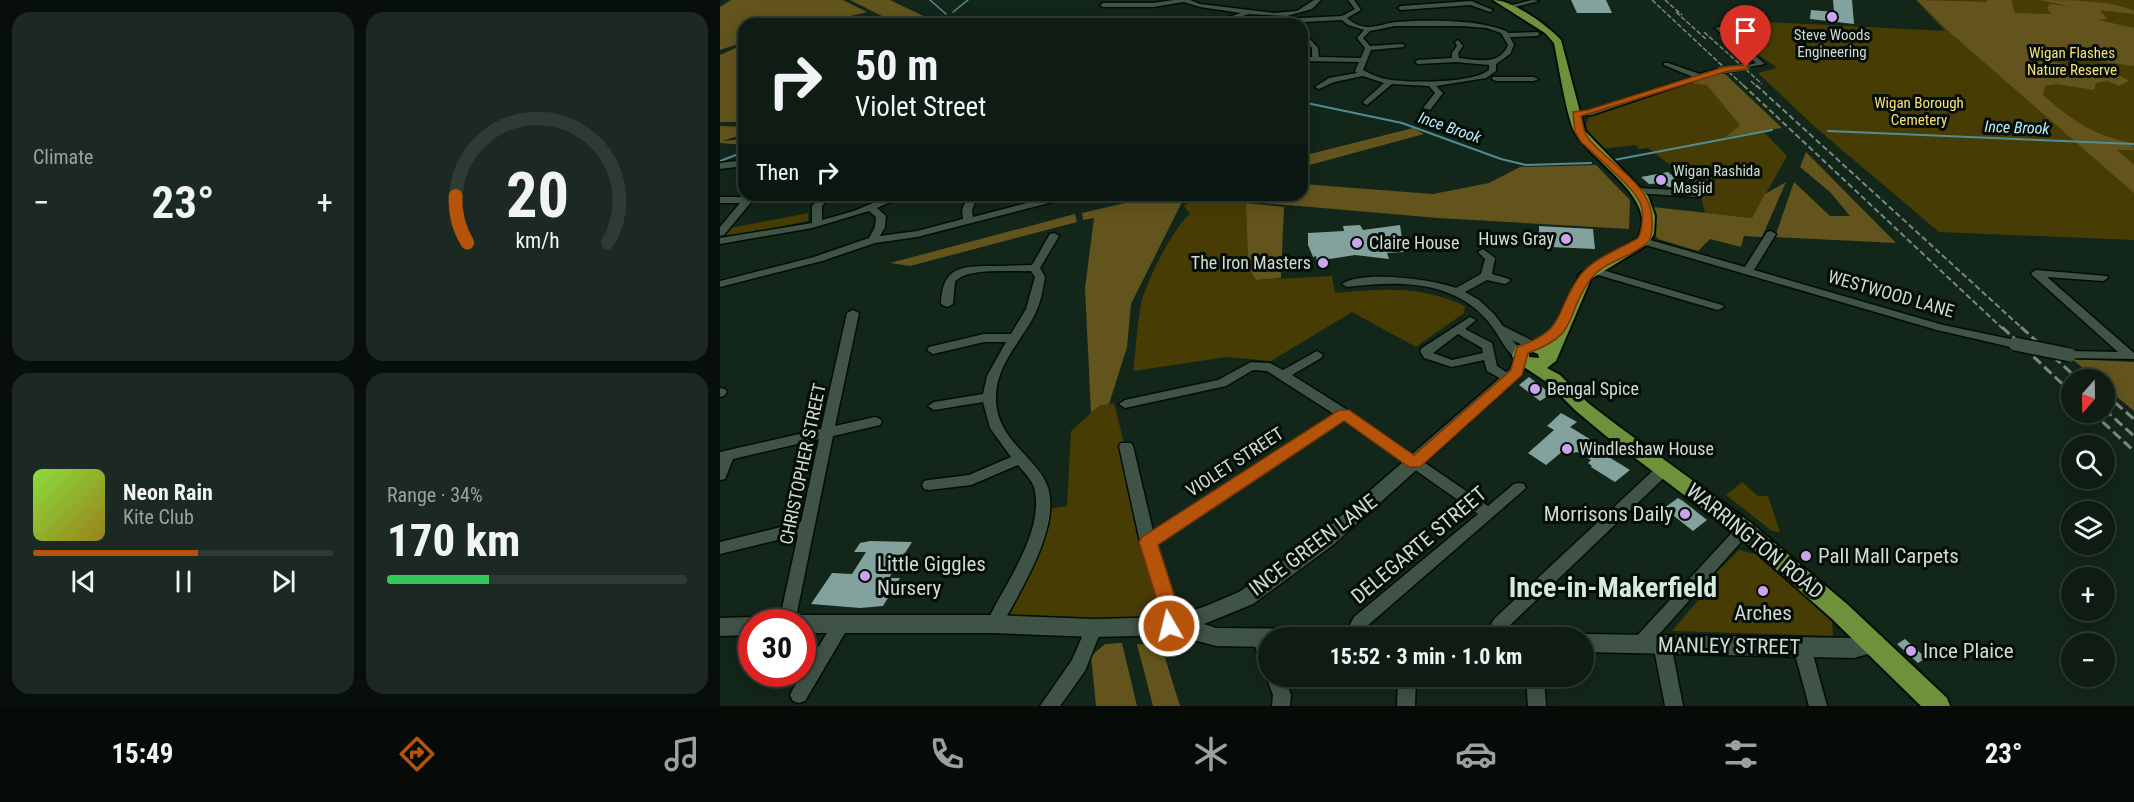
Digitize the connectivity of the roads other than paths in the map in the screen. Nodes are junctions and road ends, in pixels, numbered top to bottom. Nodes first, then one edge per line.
1 (1186, 0) edge
2 (1318, 0) edge
3 (1351, 0) edge
4 (1344, 1) edge
5 (1472, 1) edge
6 (1536, 1) edge
7 (1102, 4) dead end
8 (1436, 6) junction
9 (1492, 6) edge
10 (1507, 7) junction
11 (1405, 9) dead end
12 (1246, 13) junction
13 (1762, 15) dead end
14 (1234, 18) edge
15 (1343, 18) junction
16 (1449, 18) junction
17 (1308, 21) edge
18 (1368, 29) junction
19 (1542, 32) junction
20 (1507, 35) junction
21 (1457, 41) dead end
22 (1308, 42) edge
23 (1399, 44) dead end
24 (1368, 48) junction
25 (1316, 58) junction
26 (1308, 59) edge
27 (1363, 60) junction
28 (1456, 60) junction
29 (1416, 63) dead end
30 (1493, 63) junction
31 (1666, 64) dead end
32 (1362, 74) junction
33 (1486, 76) junction
34 (1700, 77) junction
35 (1496, 79) junction
36 (1536, 79) dead end
37 (1390, 82) junction
38 (1431, 84) junction
39 (1319, 87) dead end
40 (1497, 91) dead end
41 (1372, 101) dead end
42 (1431, 106) dead end
43 (1576, 114) junction
44 (738, 164) edge
45 (721, 167) edge
46 (1637, 191) junction
47 (1697, 194) dead end
48 (738, 199) edge
49 (720, 200) edge
50 (746, 201) edge
51 (822, 201) edge
52 (887, 201) edge
53 (971, 201) edge
54 (1041, 201) edge
55 (871, 208) junction
56 (968, 220) junction
57 (817, 223) junction
58 (720, 233) edge
59 (1771, 234) dead end
60 (1053, 236) dead end
61 (873, 240) junction
62 (720, 241) edge
63 (1643, 241) junction
64 (1483, 252) dead end
65 (1035, 268) junction
66 (1592, 270) junction
67 (1748, 271) junction
68 (1486, 276) junction
69 (2103, 278) dead end
70 (1505, 281) dead end
71 (720, 284) edge
72 (1347, 284) dead end
73 (1456, 292) junction
74 (947, 304) dead end
75 (1718, 307) dead end
76 (853, 313) dead end
77 (1470, 320) dead end
78 (1561, 327) junction
79 (1457, 329) junction
80 (1015, 338) junction
81 (933, 350) dead end
82 (1528, 354) junction
83 (1317, 355) dead end
84 (1489, 355) junction
85 (2132, 356) edge
86 (1549, 357) junction
87 (1283, 375) junction
88 (1509, 378) junction
89 (1562, 387) junction
90 (989, 397) junction
91 (1125, 404) dead end
92 (934, 406) dead end
93 (1344, 414) junction
94 (875, 422) dead end
95 (827, 433) junction
96 (1126, 446) dead end
97 (723, 456) edge
98 (1018, 459) junction
99 (1414, 463) junction
100 (1664, 469) junction
101 (720, 475) edge
102 (929, 486) dead end
103 (1519, 488) dead end
104 (1488, 514) junction
105 (809, 526) junction
106 (1744, 529) junction
107 (1148, 542) junction
108 (720, 548) edge
109 (1246, 598) junction
110 (790, 609) edge
111 (842, 623) junction
112 (816, 624) edge
113 (994, 624) junction
114 (738, 626) edge
115 (1171, 626) junction
116 (720, 627) edge
117 (1357, 627) edge
118 (1498, 627) edge
119 (1094, 628) junction
120 (1227, 636) junction
121 (1258, 636) edge
122 (1594, 643) edge
123 (1640, 644) junction
124 (1662, 644) junction
125 (1874, 644) junction
126 (1802, 647) junction
127 (1279, 687) edge
128 (1407, 687) edge
129 (1536, 687) edge
130 (799, 695) dead end
131 (1049, 706) edge
132 (1281, 706) edge
133 (1406, 706) edge
134 (1537, 706) edge
135 (1674, 706) edge
136 (1818, 706) edge
137 (1938, 706) edge

1 - 7 street
1 - 12 street
2 - 12 street
3 - 4 street
3 - 15 street
5 - 8 street
5 - 9 street
6 - 10 street
8 - 11 street
8 - 16 street
9 - 10 main road
10 - 19 main road
12 - 14 street
13 - 34 street, bridge
15 - 17 street
15 - 18 street
16 - 18 street
16 - 20 street
18 - 24 street
19 - 20 street
19 - 43 main road
20 - 30 street
21 - 28 street
22 - 25 street
23 - 24 street
24 - 27 street
25 - 26 street
25 - 27 street
27 - 32 street
28 - 29 street
28 - 30 street
30 - 33 street
31 - 34 street
32 - 37 street
32 - 39 street
33 - 35 street
33 - 38 street
34 - 43 street
35 - 36 street
35 - 40 street
37 - 38 street
37 - 41 street
38 - 42 street
43 - 46 main road
44 - 45 street
46 - 47 street
46 - 63 main road
48 - 49 street
50 - 58 street
51 - 57 street
52 - 55 street
53 - 56 street
54 - 56 street
55 - 57 street
55 - 61 street
56 - 61 street
57 - 62 street
59 - 67 street
60 - 65 street
61 - 71 street
63 - 66 main road
63 - 67 street, WESTWOOD LANE
64 - 68 street
65 - 74 street
65 - 80 street
66 - 75 street
66 - 78 main road
67 - 85 street, WESTWOOD LANE, bridge
68 - 70 street
68 - 73 street
69 - 85 street
72 - 73 street
73 - 82 street
76 - 95 street, CHRISTOPHER STREET
77 - 79 street
78 - 82 main road
78 - 86 main road
79 - 84 street
79 - 84 street
80 - 81 street
80 - 90 street
82 - 86 main road
82 - 88 street, INCE GREEN LANE
82 - 89 main road, WARRINGTON ROAD
83 - 87 street
84 - 88 street
86 - 89 main road, WARRINGTON ROAD
87 - 91 street
87 - 93 street
88 - 99 street, INCE GREEN LANE
89 - 100 main road, WARRINGTON ROAD
90 - 92 street
90 - 98 street
93 - 99 street
93 - 107 street, VIOLET STREET
94 - 95 street
95 - 97 street
95 - 105 street, CHRISTOPHER STREET
96 - 107 street
97 - 101 street
98 - 102 street
98 - 113 street
99 - 104 street
99 - 109 street, INCE GREEN LANE
100 - 106 main road, WARRINGTON ROAD
100 - 118 street
103 - 104 street, DELEGARTE STREET
104 - 117 street, DELEGARTE STREET
105 - 108 street
105 - 110 street, CHRISTOPHER STREET
106 - 123 street
106 - 125 main road, WARRINGTON ROAD
107 - 115 street
109 - 115 street, INCE GREEN LANE
109 - 120 street
111 - 112 street, INCE GREEN LANE
111 - 113 street, INCE GREEN LANE
111 - 130 street
113 - 119 street, INCE GREEN LANE
114 - 116 street
115 - 119 street, INCE GREEN LANE
115 - 120 street
119 - 131 street
120 - 121 street
122 - 123 street, MANLEY STREET
123 - 124 street, MANLEY STREET
124 - 126 street, MANLEY STREET
124 - 135 street
125 - 126 street, MANLEY STREET
125 - 137 main road, WARRINGTON ROAD
126 - 136 street
127 - 132 street
128 - 133 street
129 - 134 street

